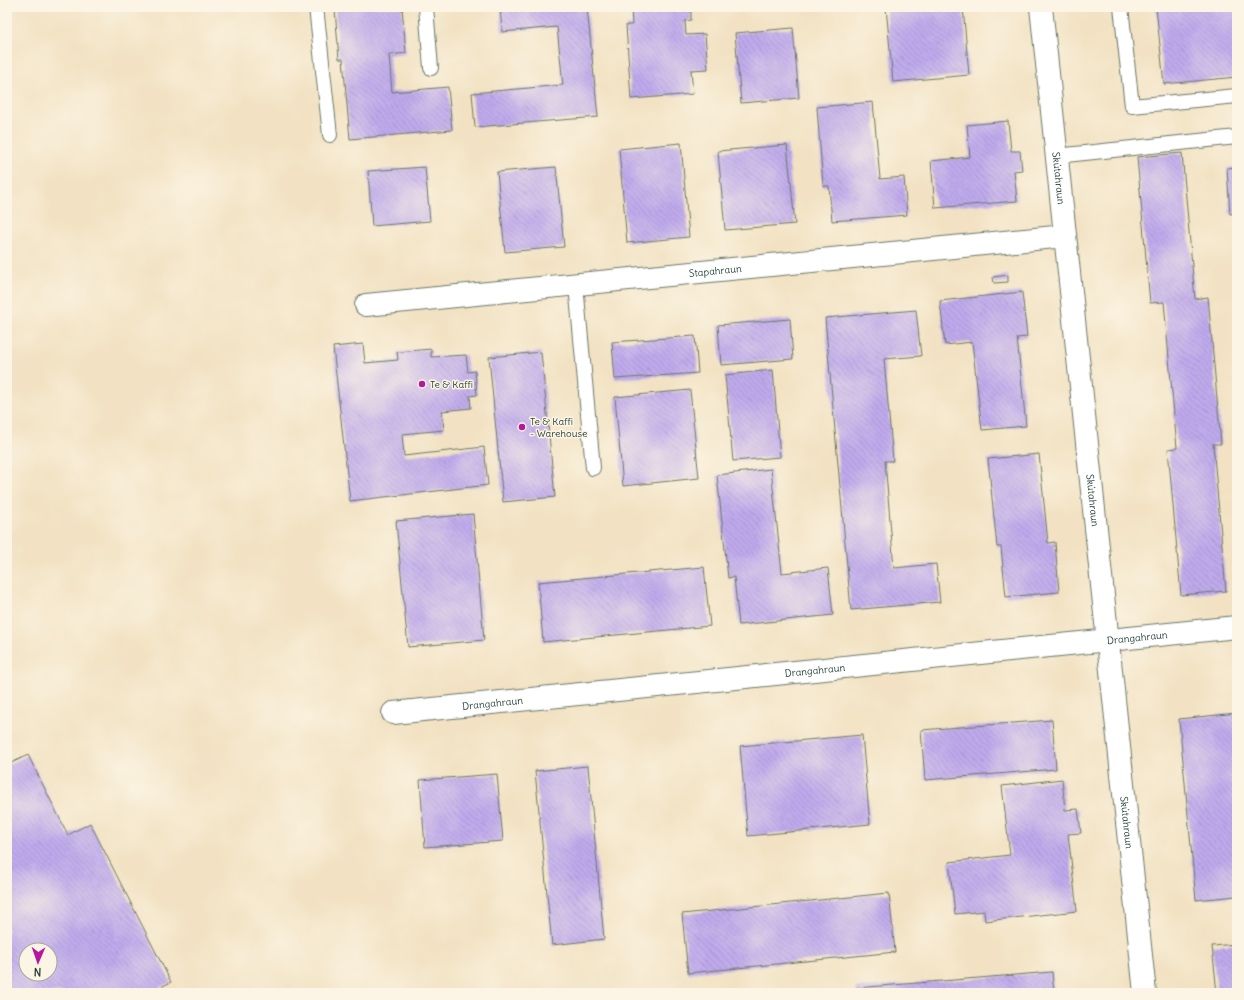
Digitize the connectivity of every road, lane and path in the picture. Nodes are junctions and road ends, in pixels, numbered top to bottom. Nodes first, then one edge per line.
1 (316, 7) edge
2 (426, 7) edge
3 (1040, 7) edge
4 (1121, 7) edge
5 (432, 68) dead end
6 (1237, 96) edge
7 (330, 135) dead end
8 (1237, 137) edge
9 (1056, 156) junction
10 (1065, 236) junction
11 (576, 285) junction
12 (366, 305) dead end
13 (593, 468) dead end
14 (1237, 627) edge
15 (1107, 640) junction
16 (393, 713) dead end
17 (1145, 993) edge

1 - 7 lane
2 - 5 lane
3 - 9 street, Skútahraun
4 - 6 lane
8 - 9 lane
9 - 10 street, Skútahraun
10 - 11 street, Stapahraun
10 - 15 street, Skútahraun
11 - 12 street, Stapahraun
11 - 13 lane
14 - 15 street, Drangahraun
15 - 16 street, Drangahraun
15 - 17 street, Skútahraun

